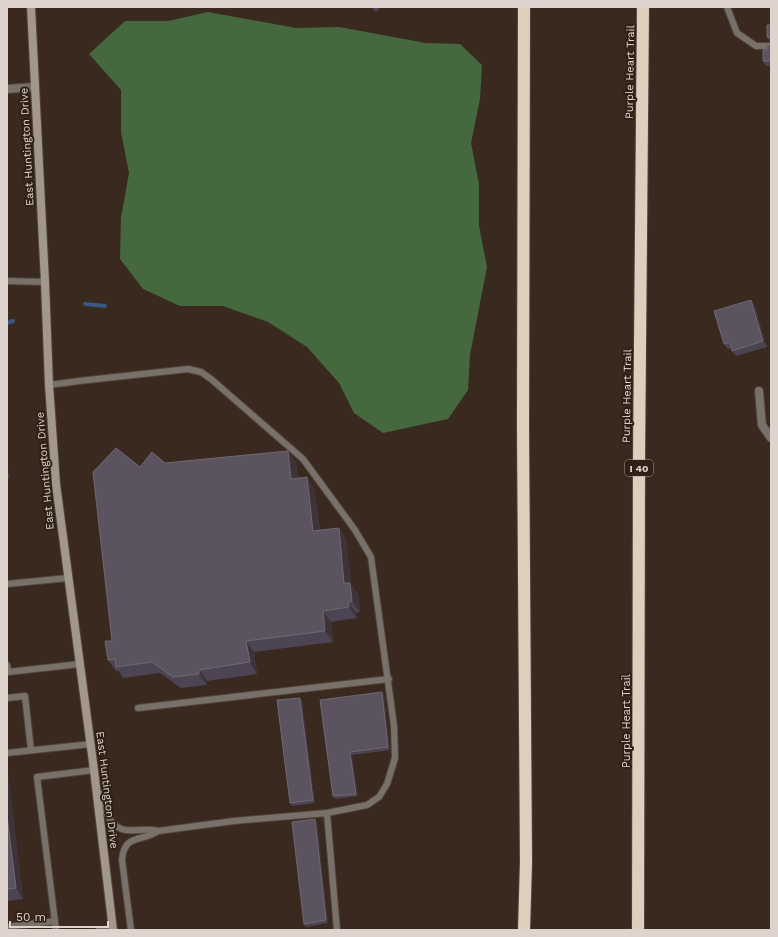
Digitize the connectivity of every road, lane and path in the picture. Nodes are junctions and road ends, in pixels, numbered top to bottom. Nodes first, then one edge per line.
1 (31, 7) edge
2 (524, 7) edge
3 (643, 7) edge
4 (728, 7) edge
5 (771, 46) edge
6 (34, 87) junction
7 (7, 89) edge
8 (7, 280) edge
9 (45, 282) junction
10 (49, 385) junction
11 (759, 391) dead end
12 (771, 438) edge
13 (68, 578) junction
14 (7, 584) edge
15 (80, 664) junction
16 (7, 665) edge
17 (389, 679) junction
18 (7, 698) edge
19 (138, 708) dead end
20 (90, 744) junction
21 (32, 750) junction
22 (7, 753) edge
23 (94, 770) junction
24 (327, 813) junction
25 (158, 831) junction
26 (55, 921) junction
27 (7, 927) edge
28 (113, 929) edge
29 (56, 930) edge
30 (99, 930) edge
31 (131, 930) edge
32 (337, 930) edge
33 (524, 930) edge
34 (638, 930) edge

1 - 6 street, East Huntington Drive
2 - 33 highway
3 - 34 highway, Purple Heart Trail / I 40
4 - 5 lane
6 - 7 street
6 - 9 street, East Huntington Drive
8 - 9 lane
9 - 10 street, East Huntington Drive
10 - 13 street, East Huntington Drive
10 - 17 lane
11 - 12 street
13 - 14 lane
13 - 15 street, East Huntington Drive
15 - 16 lane
15 - 20 street, East Huntington Drive
17 - 19 lane
17 - 24 lane
18 - 21 lane
20 - 21 lane
20 - 23 street, East Huntington Drive
21 - 22 lane
23 - 25 lane
23 - 26 lane
23 - 28 street, East Huntington Drive
24 - 25 lane
24 - 32 lane
25 - 31 lane
26 - 27 lane
26 - 29 lane
28 - 30 lane

